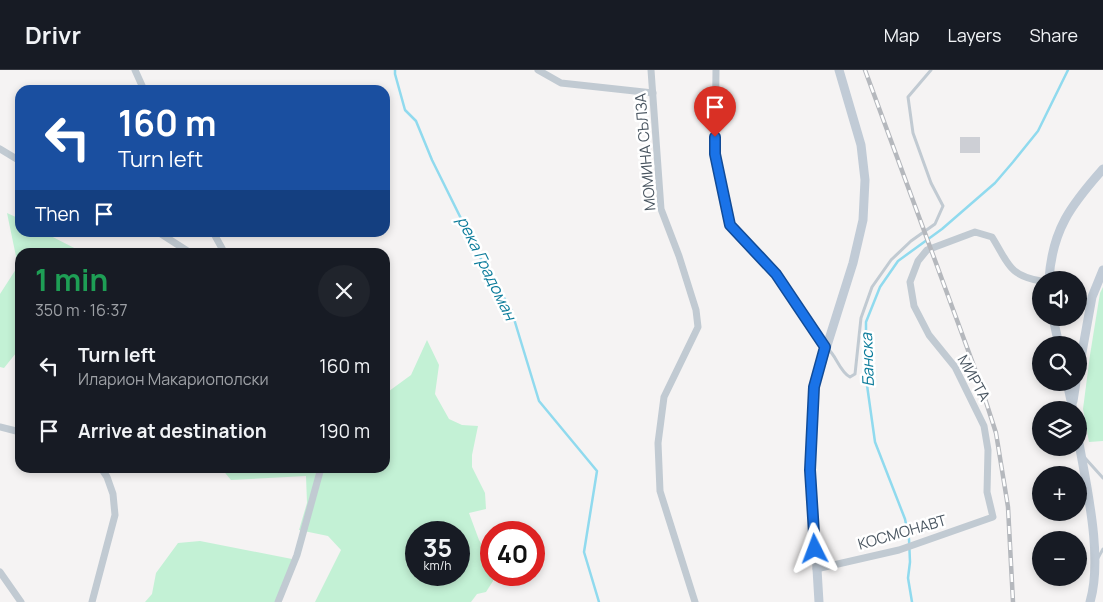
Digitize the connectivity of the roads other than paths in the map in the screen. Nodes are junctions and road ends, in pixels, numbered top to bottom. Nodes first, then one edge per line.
1 (135, 70) edge
2 (538, 70) edge
3 (651, 70) edge
4 (716, 70) edge
5 (839, 70) edge
6 (931, 70) edge
7 (142, 85) edge
8 (653, 93) junction
9 (0, 149) edge
10 (15, 158) edge
11 (1103, 168) edge
12 (166, 237) edge
13 (183, 248) edge
14 (1103, 270) edge
15 (1050, 271) edge
16 (1032, 280) edge
17 (1085, 336) edge
18 (825, 347) junction
19 (0, 427) edge
20 (15, 431) edge
21 (1081, 456) edge
22 (1086, 456) edge
23 (104, 473) edge
24 (320, 473) edge
25 (1103, 478) edge
26 (993, 518) joint
27 (1103, 548) edge
28 (1094, 565) junction
29 (816, 569) junction
30 (0, 572) edge
31 (20, 602) edge
32 (92, 602) edge
33 (278, 602) edge
34 (695, 602) edge
35 (819, 602) edge
36 (1090, 602) edge

1 - 7 street
2 - 8 street
3 - 8 street, МОМИНА СЪЛЗА
4 - 18 street
5 - 18 street
6 - 18 lane
8 - 34 street, МОМИНА СЪЛЗА
9 - 10 street
11 - 15 street
12 - 13 street
14 - 17 street
16 - 26 street, МИРТА
18 - 29 street
19 - 20 street
21 - 28 street
22 - 25 lane
23 - 32 street
24 - 33 street
26 - 29 street, КОСМОНАВТ
27 - 28 lane
28 - 36 street
29 - 35 street
30 - 31 street

